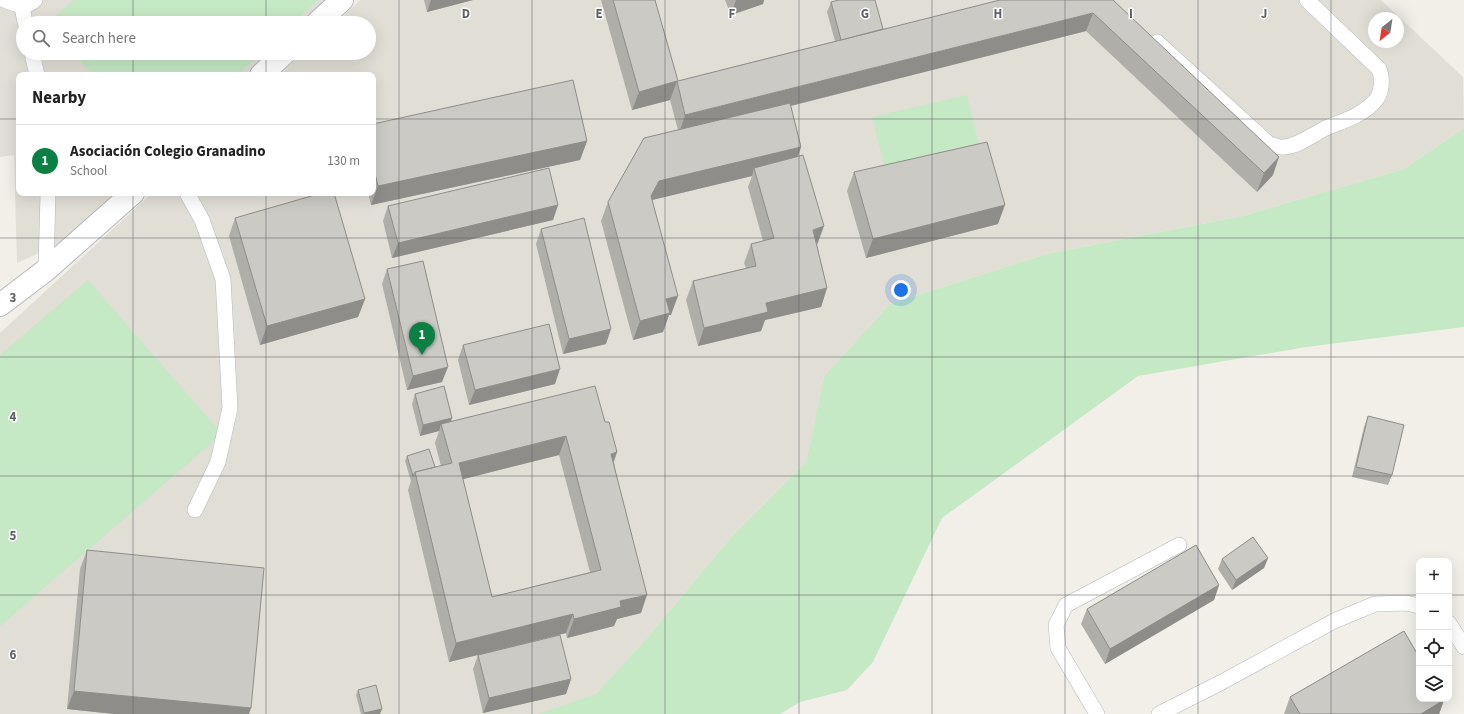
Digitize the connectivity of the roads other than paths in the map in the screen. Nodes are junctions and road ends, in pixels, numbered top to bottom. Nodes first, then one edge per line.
1 (4, 0) edge
2 (342, 0) edge
3 (1307, 0) edge
4 (28, 3) edge
5 (27, 16) edge
6 (325, 16) edge
7 (1146, 32) edge
8 (33, 60) edge
9 (277, 60) edge
10 (35, 72) edge
11 (264, 72) edge
12 (48, 196) edge
13 (130, 196) edge
14 (189, 196) edge
15 (46, 270) junction
16 (0, 305) edge
17 (195, 510) dead end
18 (1179, 545) dead end
19 (1416, 605) edge
20 (1452, 628) edge
21 (1464, 647) edge
22 (1097, 714) edge
23 (1158, 714) edge

1 - 4 lane
2 - 6 street
3 - 7 lane
4 - 5 lane
8 - 10 lane
9 - 11 street
12 - 15 lane
13 - 15 street
14 - 17 lane
15 - 16 street
18 - 22 lane
19 - 23 lane
20 - 21 lane

